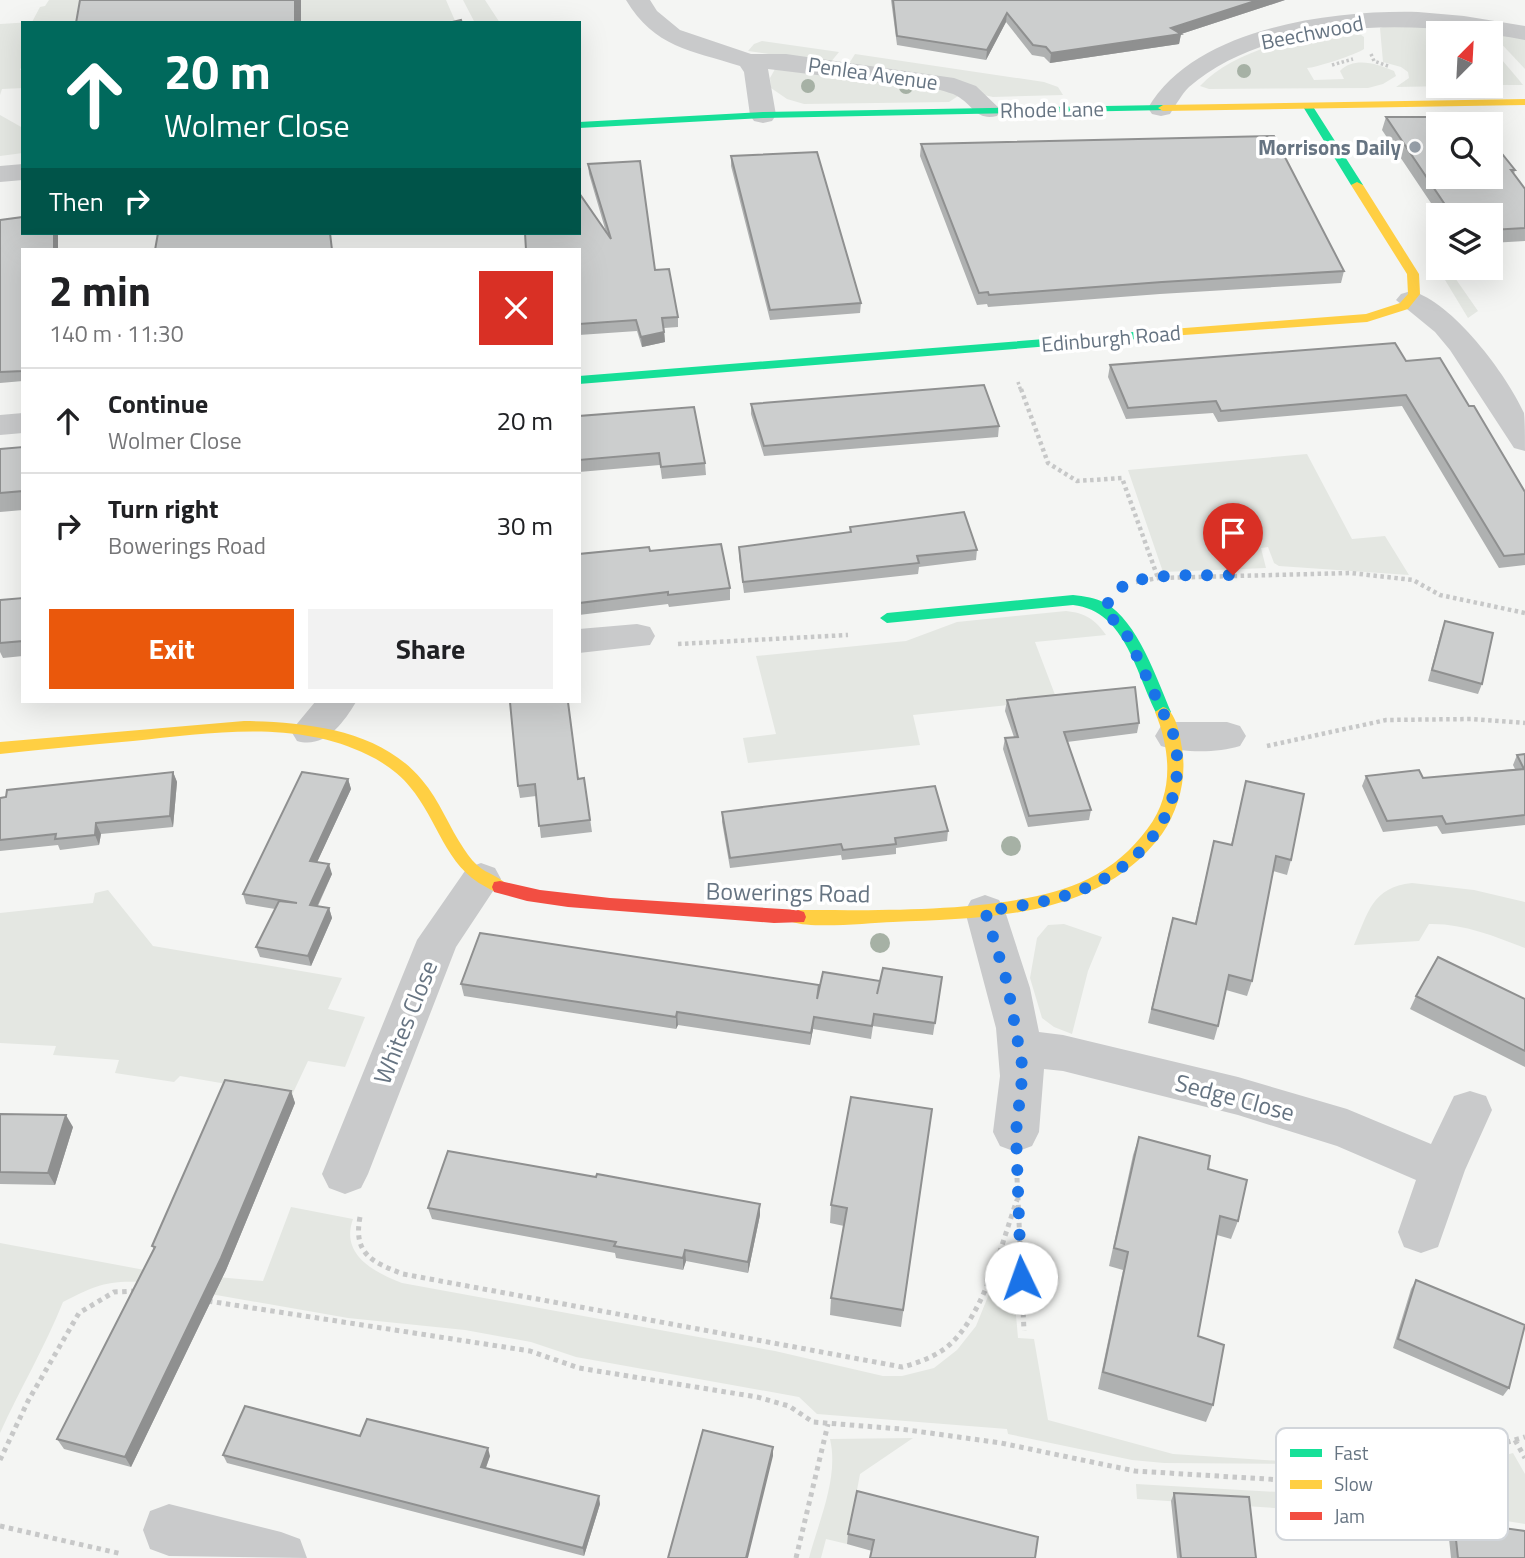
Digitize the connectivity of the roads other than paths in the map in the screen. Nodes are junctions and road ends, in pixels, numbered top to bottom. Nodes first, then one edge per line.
1 (638, 0) edge
2 (1398, 9) edge
3 (1525, 33) edge
4 (749, 61) junction
5 (1525, 103) edge
6 (1307, 105) junction
7 (1161, 108) junction
8 (988, 110) junction
9 (763, 115) junction
10 (581, 125) edge
11 (21, 172) edge
12 (0, 174) edge
13 (1411, 300) junction
14 (581, 380) edge
15 (1511, 398) edge
16 (21, 424) edge
17 (0, 425) edge
18 (1525, 441) edge
19 (887, 618) road end
20 (637, 636) dead end
21 (581, 641) edge
22 (336, 703) edge
23 (310, 731) junction
24 (1174, 736) junction
25 (1227, 736) road end
26 (0, 748) edge
27 (481, 879) junction
28 (985, 911) junction
29 (1020, 1048) junction
30 (1470, 1110) dead end
31 (1016, 1132) road end
32 (1442, 1170) junction
33 (345, 1174) road end
34 (1421, 1232) dead end
35 (148, 1543) road end
36 (260, 1556) edge

1 - 4 street, Penlea Avenue
2 - 3 street, Beechwood
2 - 7 street, Beechwood
4 - 8 street, Penlea Avenue
4 - 9 street
5 - 6 street, Rhode Lane
6 - 7 street, Rhode Lane
6 - 13 street
7 - 8 street, Rhode Lane
8 - 9 street, Rhode Lane
9 - 10 street, Rhode Lane
11 - 12 street
13 - 14 street, Edinburgh Road
13 - 15 street
15 - 18 street
16 - 17 street
19 - 24 street, Bowerings Road
20 - 21 street
22 - 23 street
23 - 26 street, Bowerings Road
23 - 27 street, Bowerings Road
24 - 25 street
24 - 28 street, Bowerings Road
27 - 28 street, Bowerings Road
27 - 33 street, Whites Close
28 - 29 street
29 - 31 street
29 - 32 street, Sedge Close
30 - 32 street
32 - 34 street
35 - 36 street

